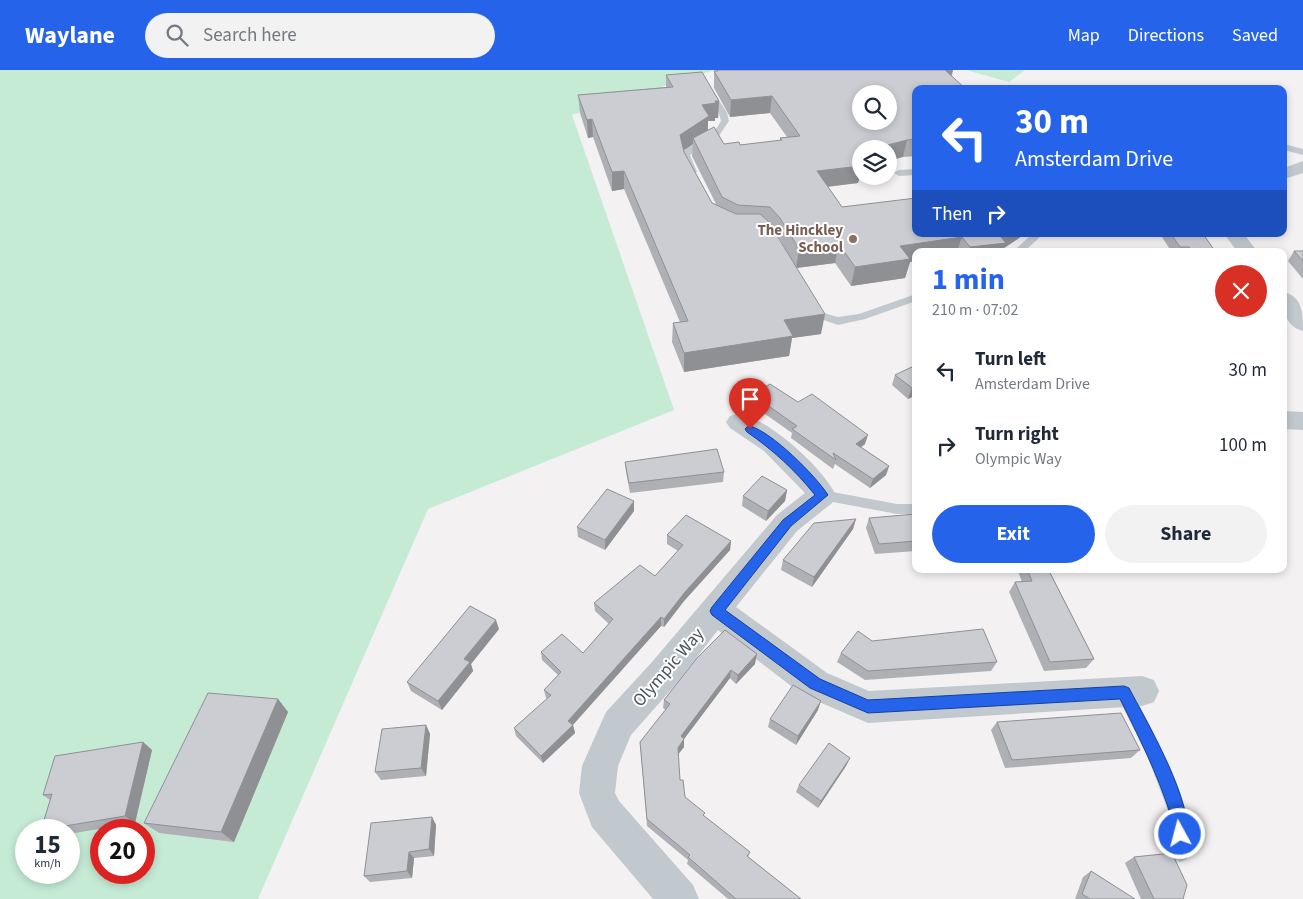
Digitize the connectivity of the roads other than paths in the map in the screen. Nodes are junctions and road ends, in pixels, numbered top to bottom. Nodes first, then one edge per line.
1 (704, 83) edge
2 (1287, 148) edge
3 (1303, 152) edge
4 (1303, 166) edge
5 (912, 172) edge
6 (899, 173) dead end
7 (1287, 173) edge
8 (698, 185) edge
9 (1035, 237) edge
10 (1236, 237) edge
11 (1022, 248) edge
12 (1246, 248) edge
13 (806, 296) edge
14 (912, 298) edge
15 (1287, 303) edge
16 (1303, 324) edge
17 (1287, 420) edge
18 (1303, 421) edge
19 (739, 422) dead end
20 (822, 495) junction
21 (912, 508) edge
22 (717, 611) junction
23 (1133, 692) joint
24 (1180, 852) dead end
25 (679, 899) edge

1 - 8 lane
2 - 3 lane
4 - 7 street
5 - 6 lane
9 - 11 lane
10 - 12 street
13 - 14 lane
15 - 16 street
17 - 18 street
19 - 20 street
20 - 21 lane
20 - 22 street, Olympic Way
22 - 23 street
22 - 25 street, Olympic Way
23 - 24 lane

